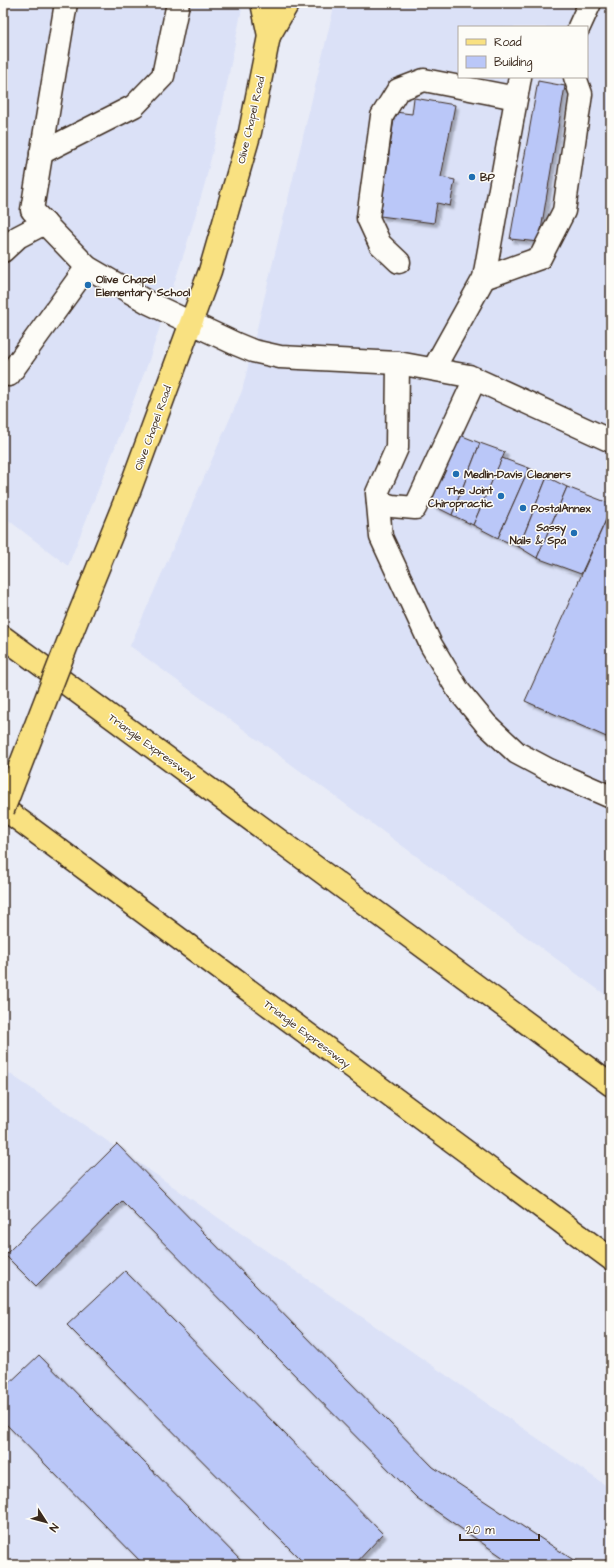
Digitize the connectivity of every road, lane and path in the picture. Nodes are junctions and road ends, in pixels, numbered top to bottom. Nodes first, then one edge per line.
1 (66, 3) edge
2 (178, 3) edge
3 (262, 3) edge
4 (288, 3) edge
5 (590, 3) edge
6 (579, 26) edge
7 (269, 36) junction
8 (520, 78) edge
9 (575, 78) edge
10 (516, 98) junction
11 (41, 153) junction
12 (45, 223) junction
13 (3, 251) edge
14 (399, 262) dead end
15 (87, 267) junction
16 (484, 278) junction
17 (192, 323) junction
18 (398, 363) junction
19 (434, 368) junction
20 (10, 375) dead end
21 (475, 379) junction
22 (611, 441) edge
23 (378, 502) junction
24 (3, 637) edge
25 (611, 797) edge
26 (3, 809) edge
27 (611, 1085) edge
28 (611, 1259) edge

1 - 11 lane
2 - 11 lane
3 - 7 main road, Olive Chapel Road
4 - 7 main road, Olive Chapel Road
5 - 6 lane
7 - 17 main road, Olive Chapel Road
8 - 10 lane
9 - 16 lane
10 - 14 lane
10 - 16 lane
11 - 12 lane
12 - 13 lane
12 - 15 lane
15 - 17 lane
15 - 20 lane
16 - 19 lane
17 - 18 lane
17 - 26 main road, Olive Chapel Road, bridge
18 - 19 lane
18 - 23 lane
19 - 21 lane
21 - 22 lane
21 - 23 lane
23 - 25 lane
24 - 27 main road, Triangle Expressway
26 - 28 main road, Triangle Expressway

